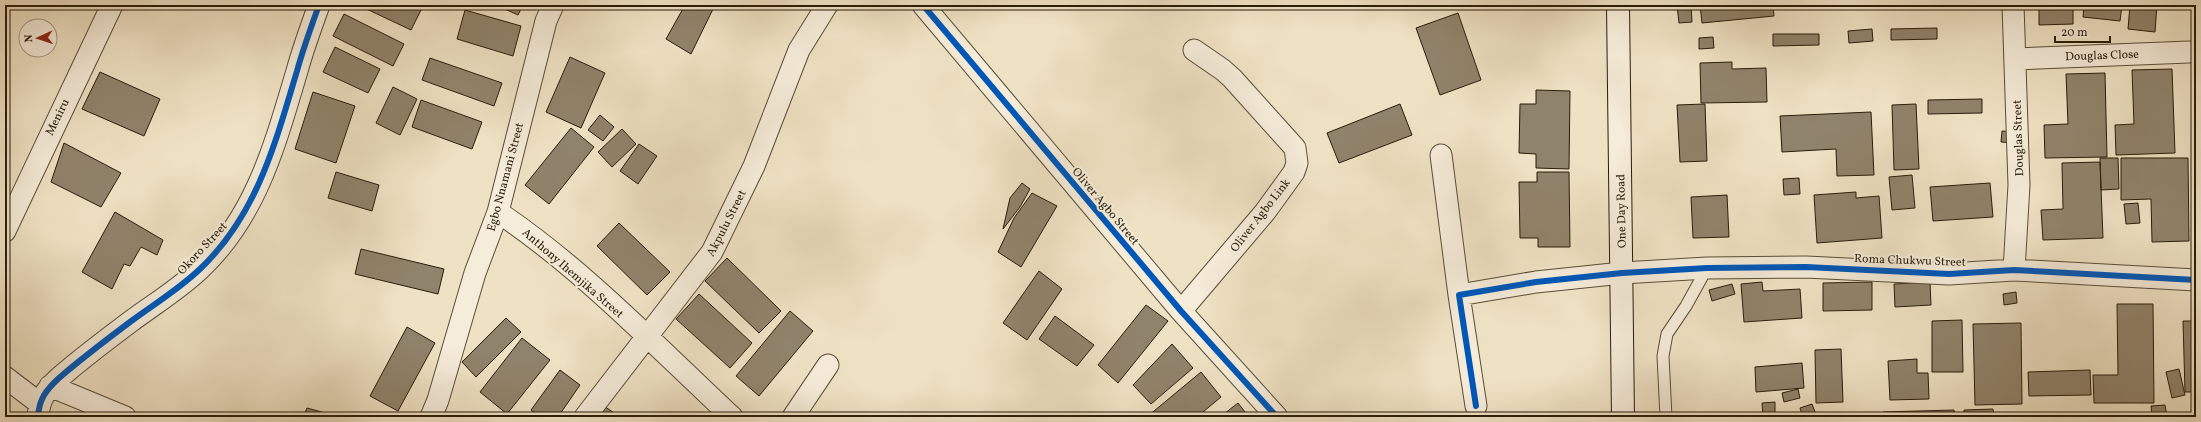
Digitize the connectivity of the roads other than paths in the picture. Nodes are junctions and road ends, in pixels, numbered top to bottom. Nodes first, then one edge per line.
1 (112, 5) edge
2 (319, 5) edge
3 (553, 5) edge
4 (827, 5) edge
5 (923, 5) edge
6 (1618, 5) edge
7 (2012, 5) edge
8 (1194, 50) dead end
9 (2189, 52) dead end
10 (2016, 58) junction
11 (1441, 155) dead end
12 (498, 212) junction
13 (5, 231) edge
14 (1707, 268) junction
15 (2014, 270) junction
16 (1622, 273) junction
17 (2196, 280) edge
18 (1459, 295) junction
19 (1181, 311) junction
20 (646, 337) junction
21 (828, 365) dead end
22 (5, 377) edge
23 (50, 386) junction
24 (1476, 406) dead end
25 (39, 410) edge
26 (125, 417) edge
27 (431, 417) edge
28 (585, 417) edge
29 (732, 417) edge
30 (793, 417) edge
31 (1277, 417) edge
32 (1623, 417) edge
33 (1666, 417) edge

1 - 13 street, Meniru
2 - 23 street, Okoro Street
3 - 12 street, Egbo Nnamani Street
4 - 20 street, Akpulu Street
5 - 19 street, Oliver Agbo Street
6 - 16 main road, One Day Road
7 - 10 street, Douglas Street
8 - 19 street, Oliver Agbo Link
9 - 10 street, Douglas Close
10 - 15 street, Douglas Street
11 - 18 street
12 - 20 street, Anthony Ihemjika Street
12 - 27 street, Egbo Nnamani Street
14 - 15 street, Roma Chukwu Street
14 - 16 street, Roma Chukwu Street
14 - 33 lane
15 - 17 street, Roma Chukwu Street
16 - 18 street, Roma Chukwu Street
16 - 32 main road, One Day Road
18 - 24 street
19 - 31 street, Oliver Agbo Street
20 - 28 street, Akpulu Street
20 - 29 street, Anthony Ihemjika Street
21 - 30 street
22 - 25 street
23 - 25 street, Okoro Street
23 - 26 street

